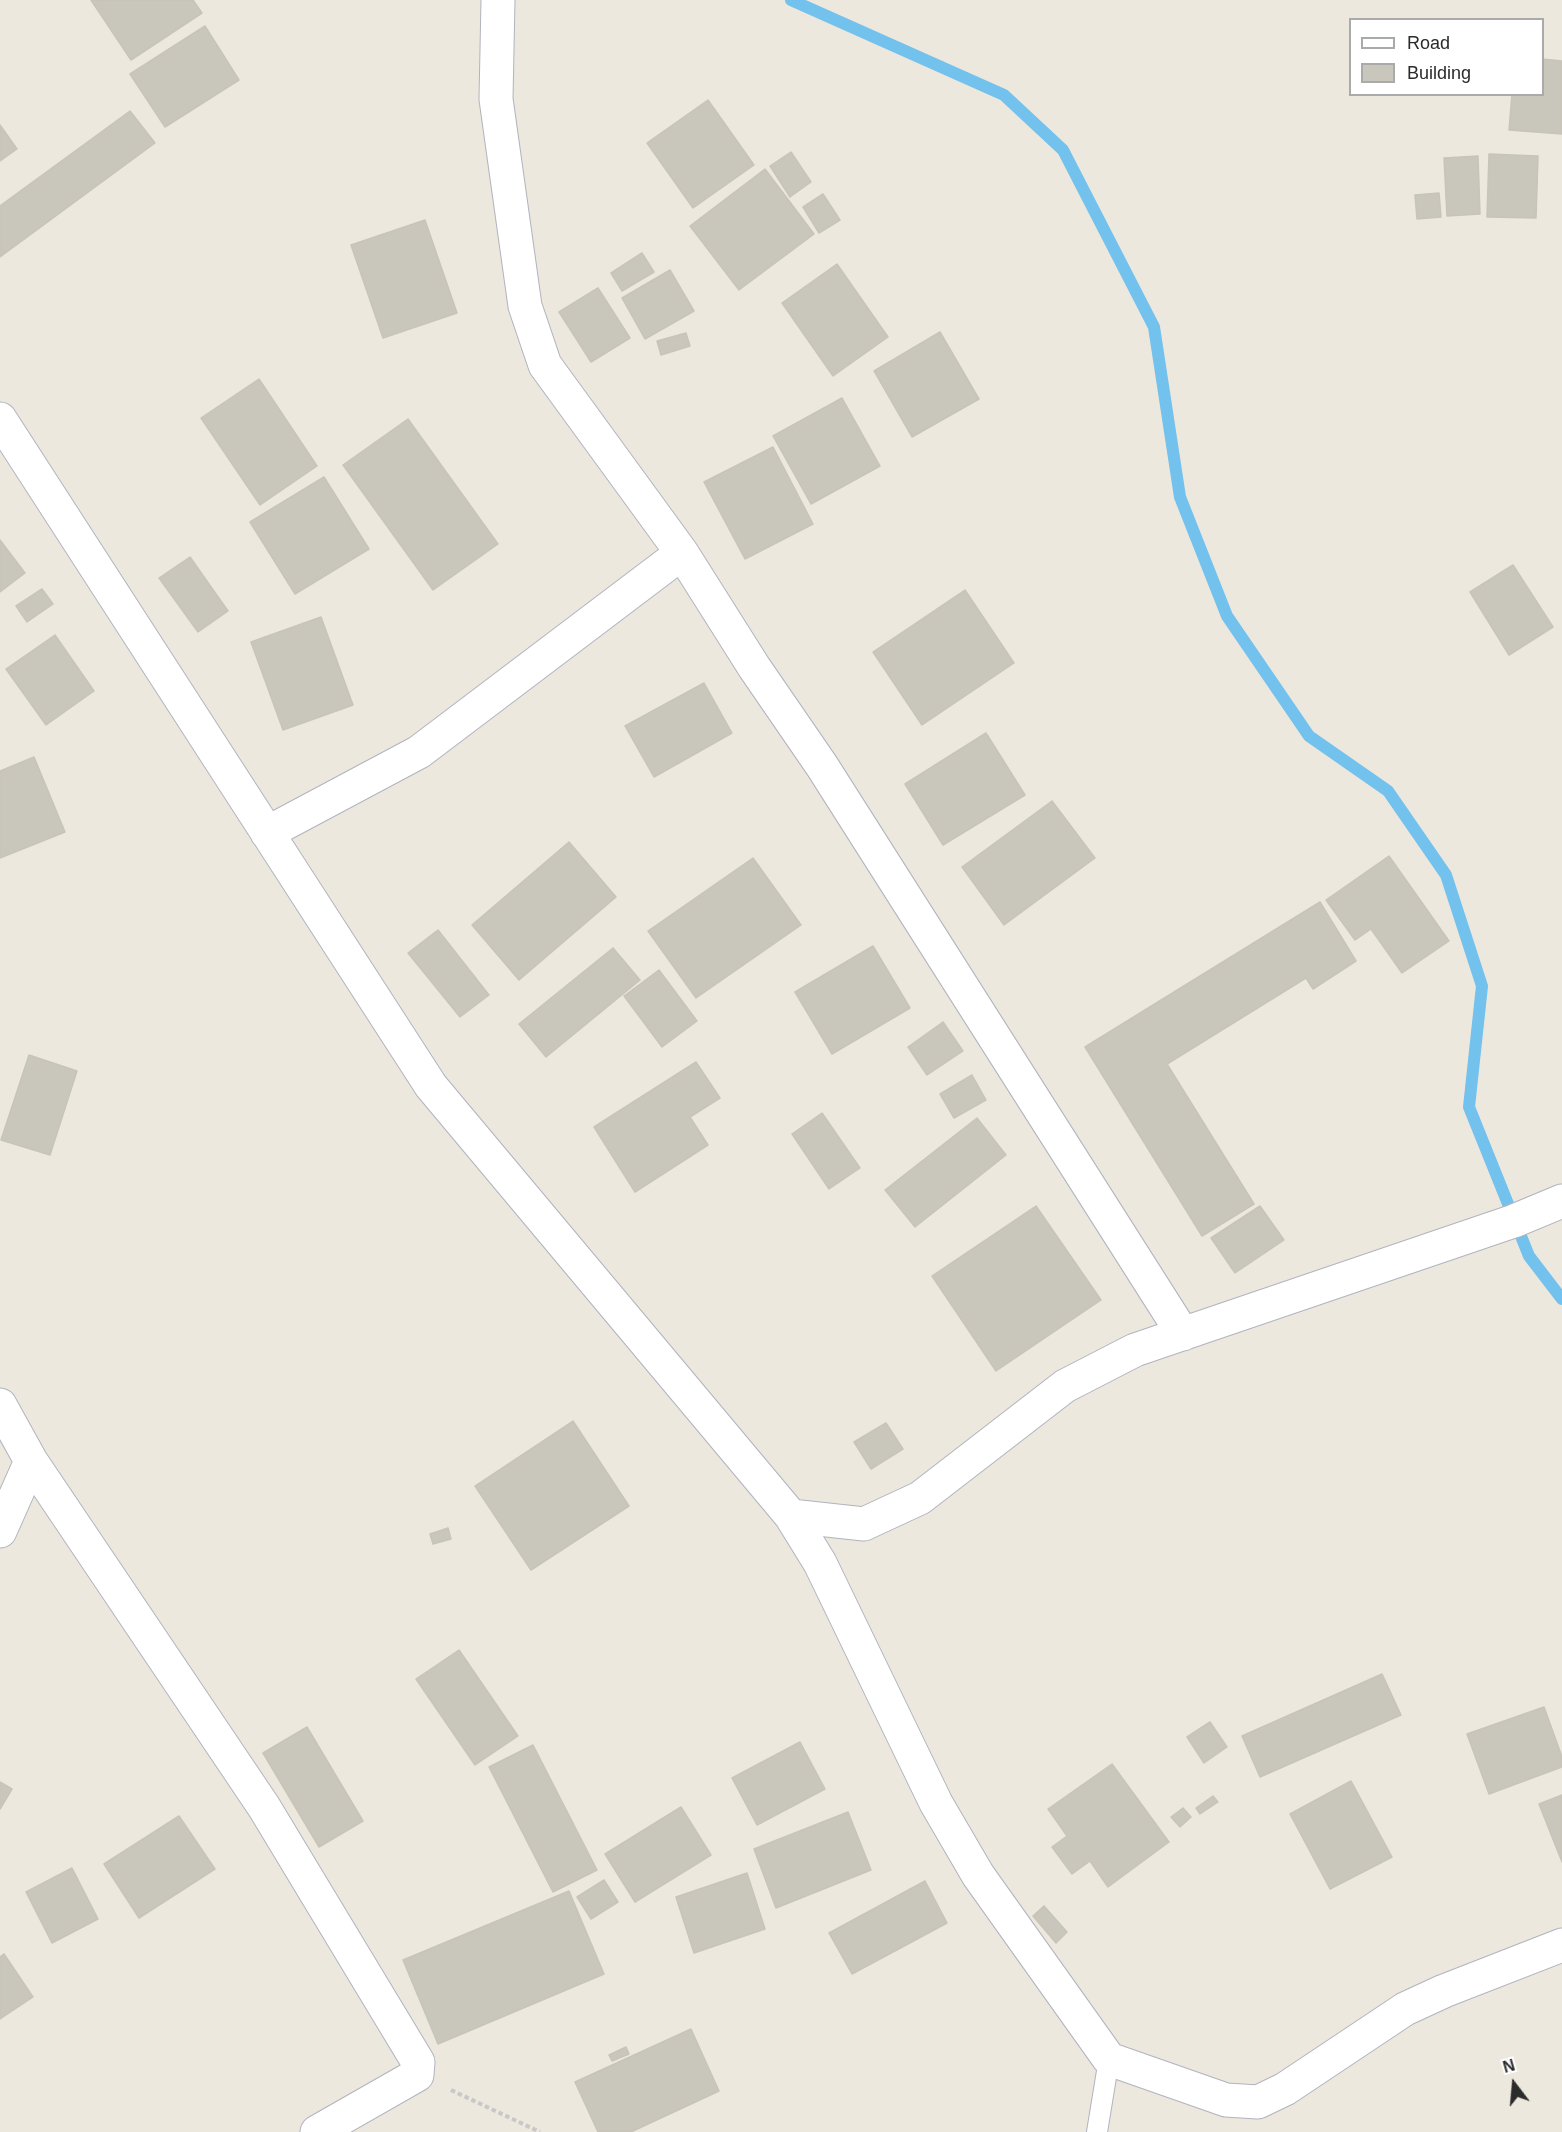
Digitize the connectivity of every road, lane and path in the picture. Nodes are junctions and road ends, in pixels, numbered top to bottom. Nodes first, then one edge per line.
1 (498, 0) edge
2 (0, 419) edge
3 (682, 553) junction
4 (267, 833) junction
5 (1562, 1201) edge
6 (1183, 1334) junction
7 (0, 1405) edge
8 (31, 1461) junction
9 (791, 1516) junction
10 (0, 1531) edge
11 (1562, 1946) edge
12 (1109, 2060) junction
13 (417, 2075) junction
14 (317, 2132) edge
15 (540, 2132) edge
16 (1097, 2132) edge

1 - 3 street
2 - 4 street
3 - 4 street
3 - 6 street
4 - 9 street
5 - 6 street
6 - 9 street
7 - 8 street
8 - 10 street
8 - 13 street
9 - 12 street
11 - 12 street
12 - 16 lane
13 - 14 street
13 - 15 path

